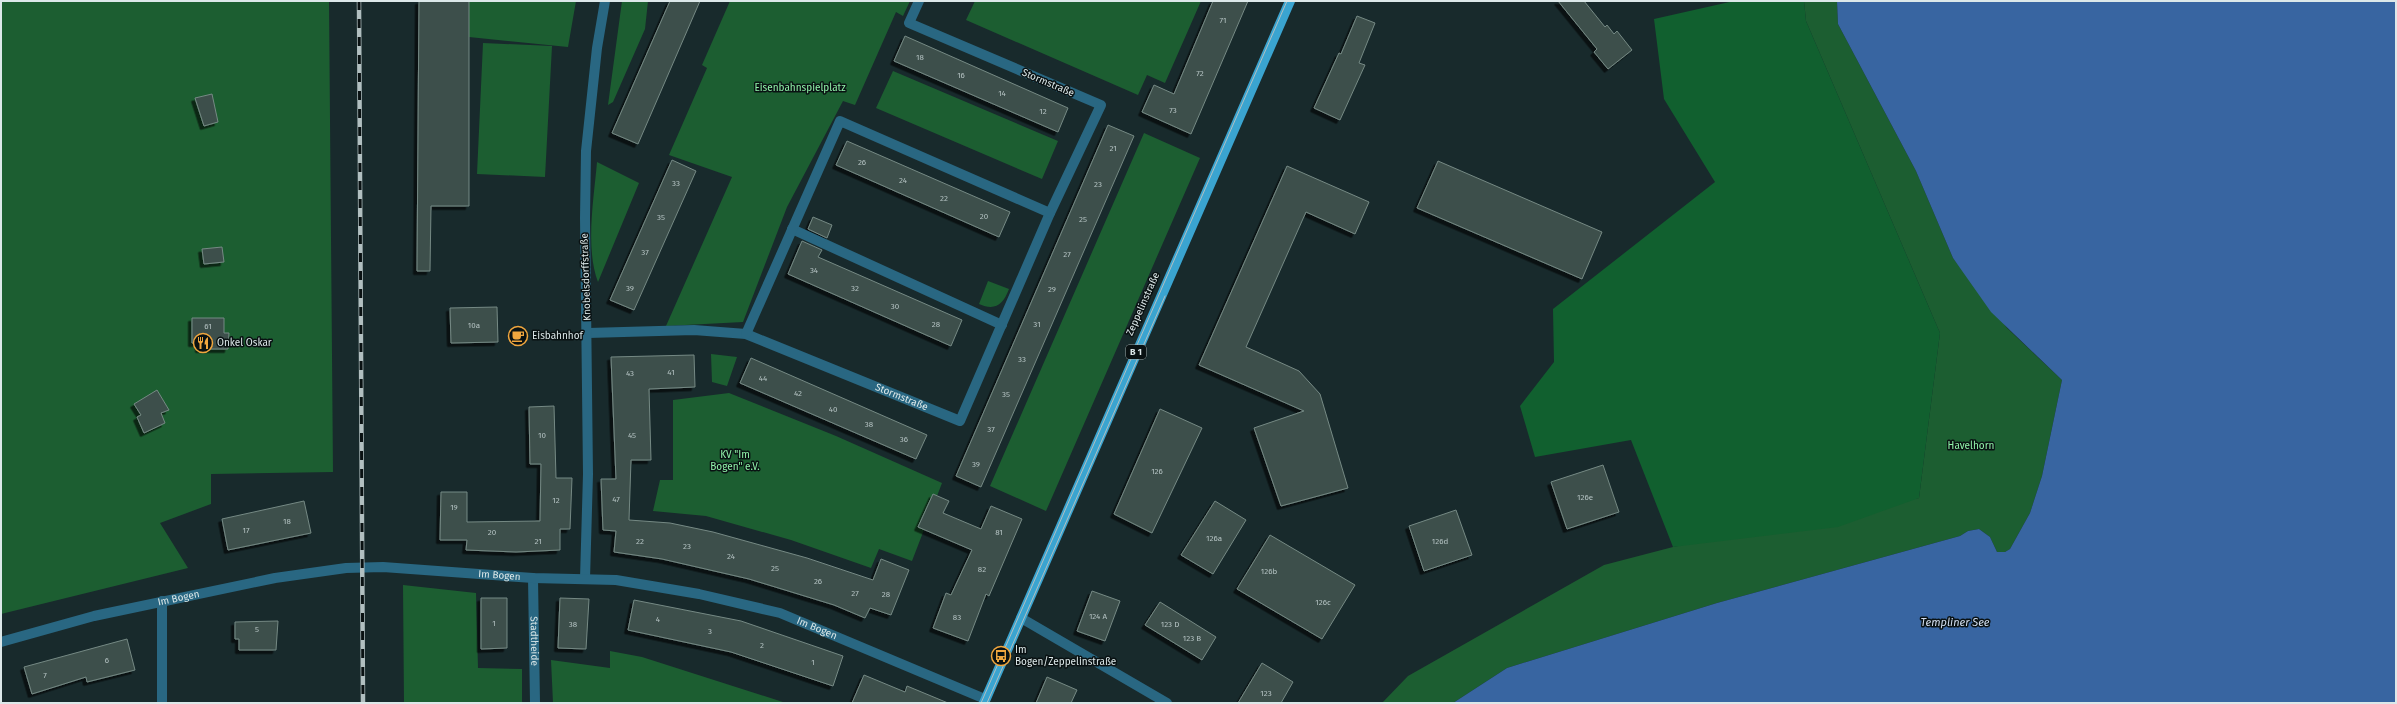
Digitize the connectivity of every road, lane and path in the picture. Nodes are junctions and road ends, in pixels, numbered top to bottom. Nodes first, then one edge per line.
1 (606, 1) edge
2 (919, 1) edge
3 (1290, 1) edge
4 (1050, 213) junction
5 (792, 229) junction
6 (1002, 325) junction
7 (588, 334) junction
8 (746, 334) junction
9 (533, 578) junction
10 (585, 579) junction
11 (162, 601) junction
12 (1021, 618) junction
13 (1, 642) edge
14 (984, 701) edge
15 (162, 703) edge
16 (535, 703) edge
17 (1167, 703) edge

1 - 7 street, Knobelsdorffstraße
2 - 4 street, Stormstraße
3 - 12 main road, Zeppelinstraße / B 1
4 - 5 street
4 - 6 street, Stormstraße
5 - 6 street
5 - 8 street
6 - 8 street, Stormstraße
7 - 8 street, Stormstraße
7 - 10 street, Knobelsdorffstraße
9 - 10 street, Im Bogen
9 - 11 street, Im Bogen
9 - 16 street, Stadtheide
10 - 14 street, Im Bogen
11 - 13 street, Im Bogen
11 - 15 street
12 - 14 main road, Zeppelinstraße / B 1
12 - 17 street

